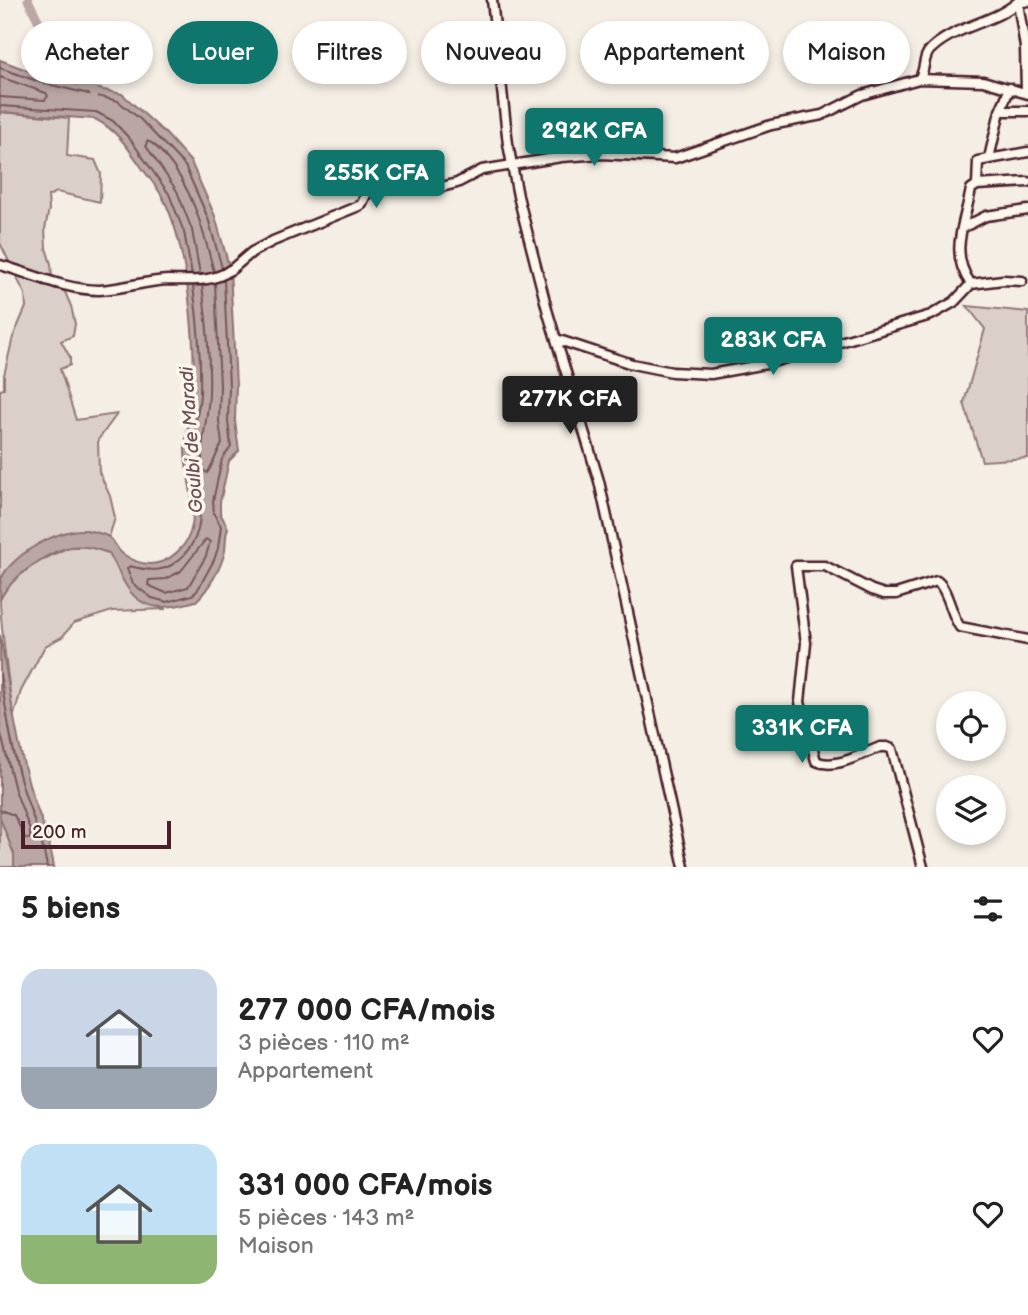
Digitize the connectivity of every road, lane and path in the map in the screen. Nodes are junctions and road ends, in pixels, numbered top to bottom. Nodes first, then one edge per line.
1 (492, 0) edge
2 (1019, 1) edge
3 (1028, 1) edge
4 (1026, 36) edge
5 (1027, 59) edge
6 (919, 79) junction
7 (1010, 88) junction
8 (1027, 93) edge
9 (1000, 111) junction
10 (1028, 111) edge
11 (1028, 152) edge
12 (989, 158) junction
13 (511, 166) junction
14 (1028, 183) edge
15 (977, 186) junction
16 (1028, 211) edge
17 (962, 228) junction
18 (0, 265) edge
19 (1022, 281) dead end
20 (971, 284) junction
21 (556, 339) junction
22 (1028, 640) edge
23 (684, 867) edge
24 (923, 867) edge

1 - 13 street
2 - 3 street
2 - 4 street
2 - 6 street
4 - 5 street
5 - 8 street
6 - 7 street
6 - 13 street
7 - 8 street
7 - 9 street
9 - 10 street
9 - 12 street
11 - 12 street
12 - 15 street
13 - 18 street
13 - 21 street
14 - 15 street
15 - 17 street
16 - 17 street
17 - 20 street
19 - 20 street
20 - 21 street
21 - 23 street
22 - 24 street

